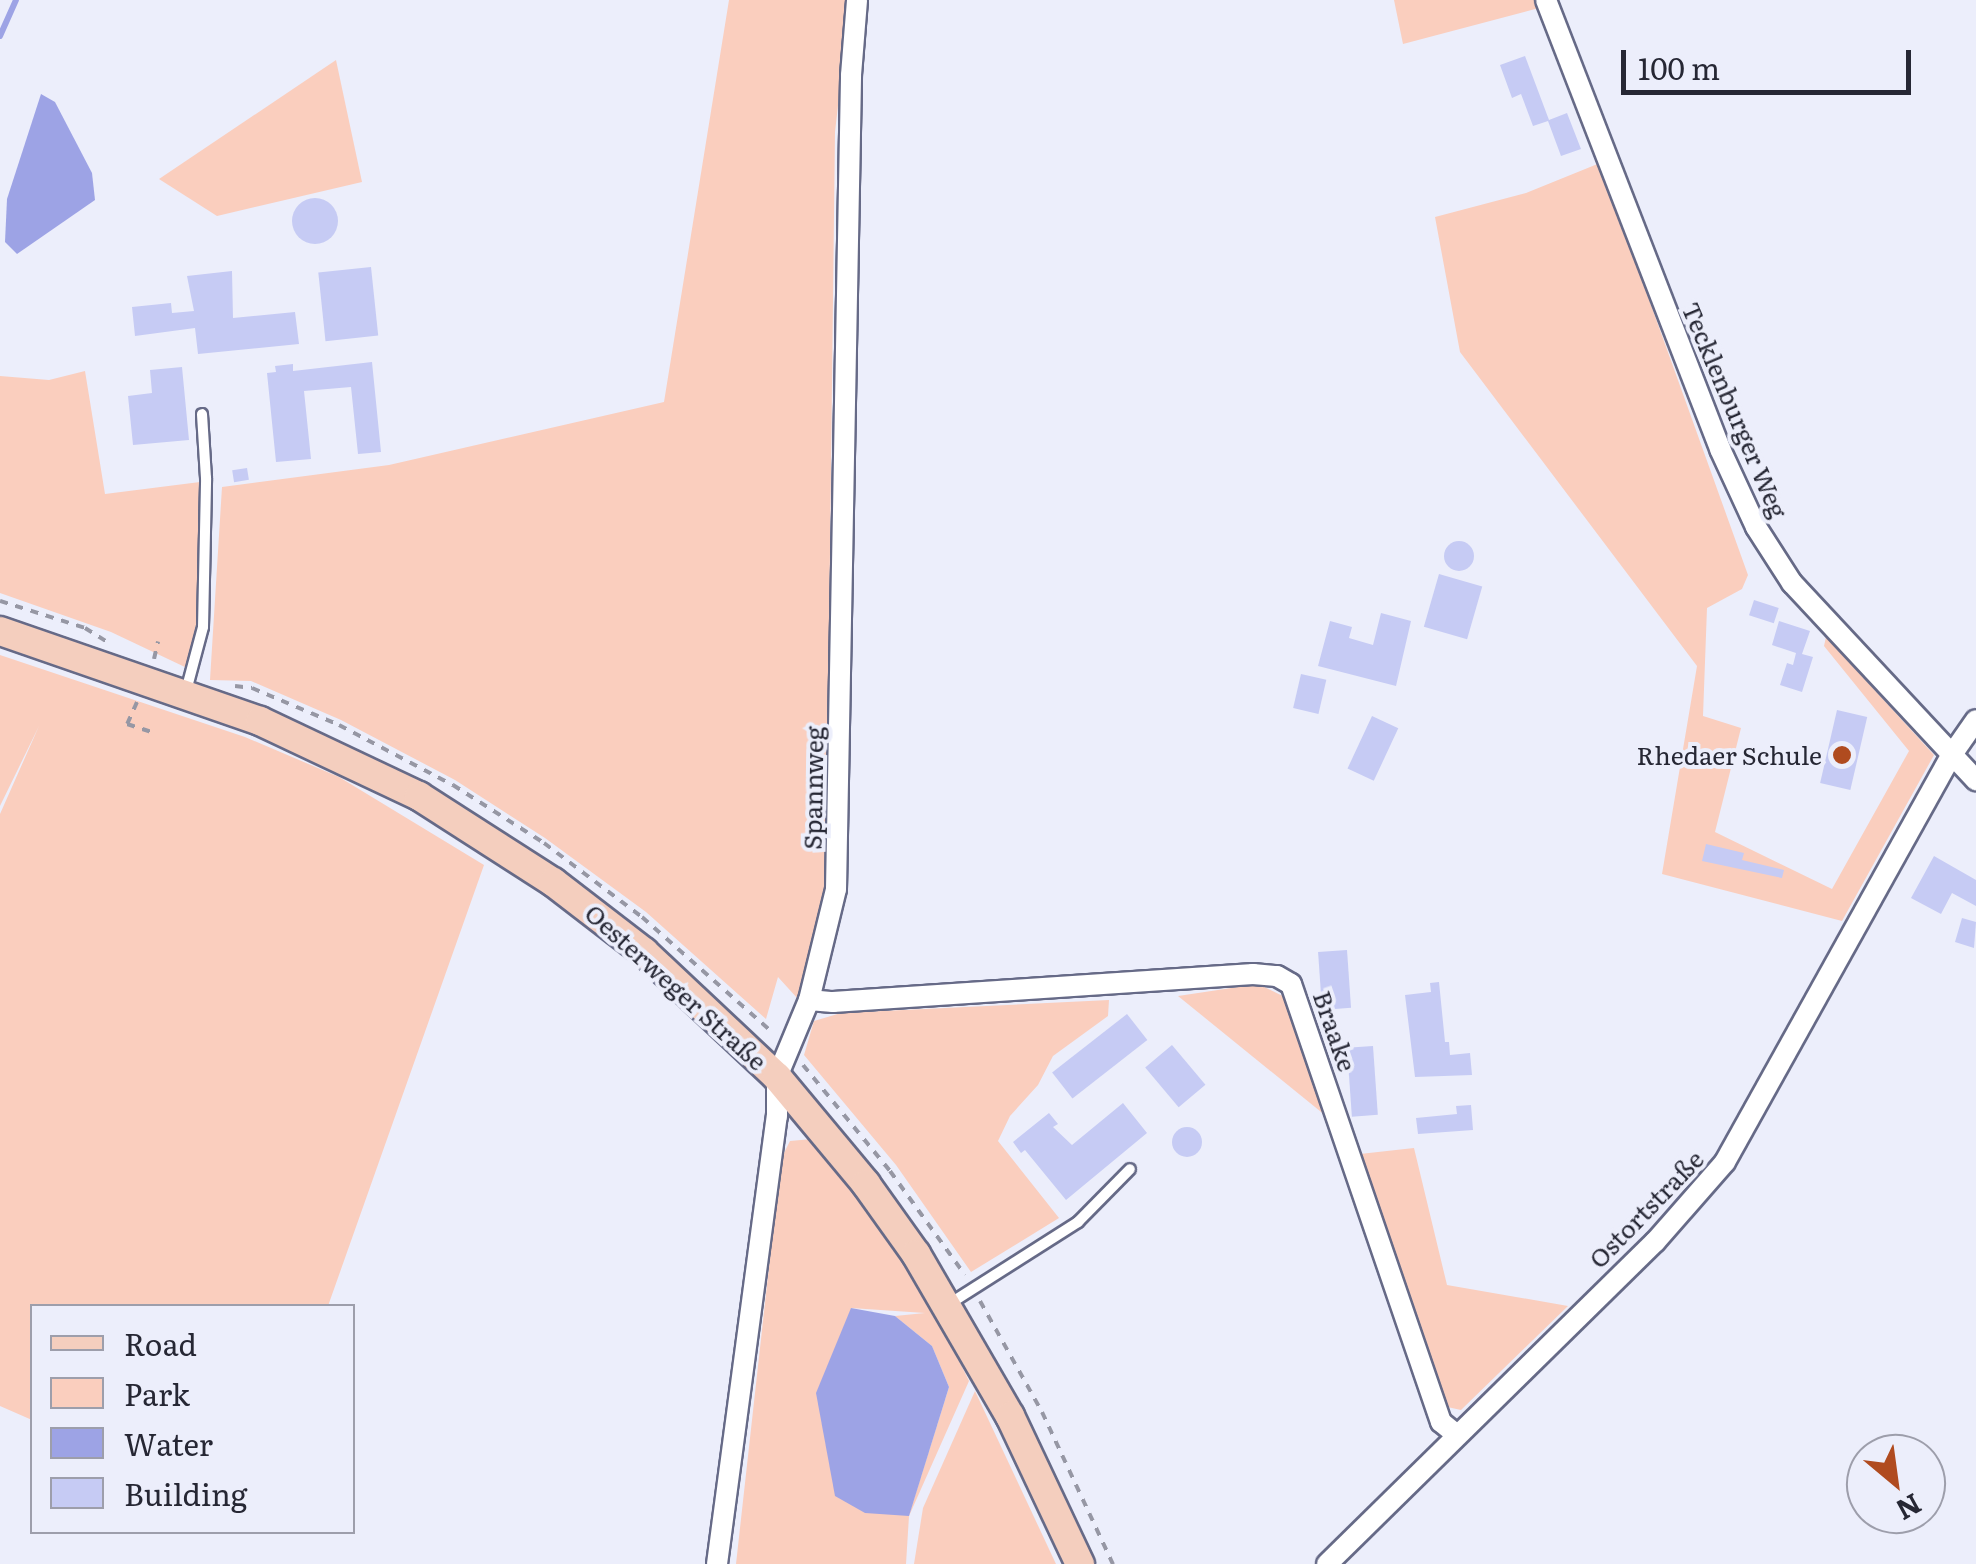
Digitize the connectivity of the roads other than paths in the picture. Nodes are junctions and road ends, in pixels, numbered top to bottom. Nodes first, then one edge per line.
1 (858, 0) edge
2 (1546, 0) edge
3 (202, 414) dead end
4 (0, 631) edge
5 (188, 685) junction
6 (1976, 720) edge
7 (1953, 753) junction
8 (1976, 780) edge
9 (808, 1000) junction
10 (777, 1077) junction
11 (1130, 1169) dead end
12 (948, 1304) junction
13 (1456, 1434) junction
14 (717, 1564) edge
15 (1080, 1564) edge
16 (1327, 1564) edge

1 - 9 street, Spannweg
2 - 7 street, Tecklenburger Weg
3 - 5 lane
4 - 5 street, Oesterweger Straße
5 - 10 street, Oesterweger Straße
6 - 7 street, Ostortstraße
7 - 8 street, Tecklenburger Weg
7 - 13 street, Ostortstraße
9 - 10 street, Spannweg
9 - 13 street, Braake
10 - 12 street, Oesterweger Straße
10 - 14 street, Spannweg
11 - 12 lane
12 - 15 street, Oesterweger Straße
13 - 16 street, Ostortstraße

